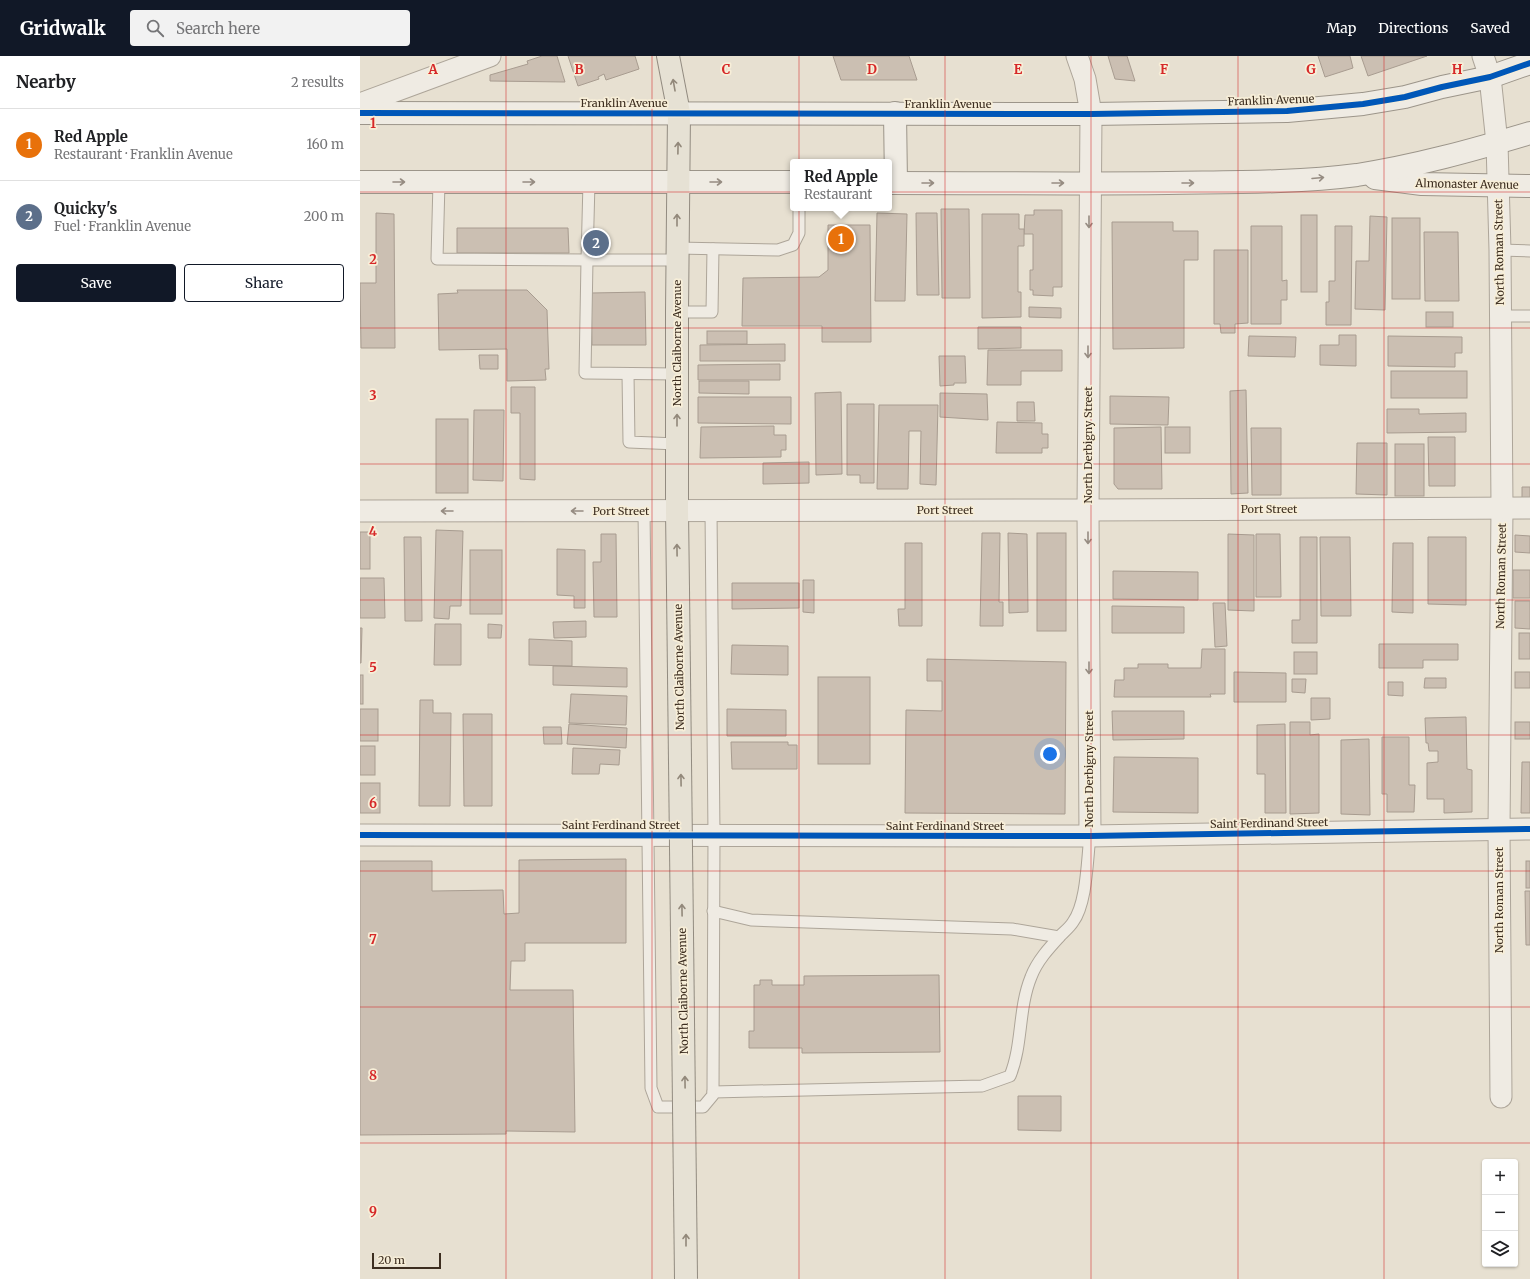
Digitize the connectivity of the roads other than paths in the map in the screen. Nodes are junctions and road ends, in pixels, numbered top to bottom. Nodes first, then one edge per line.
1 (490, 56) edge
2 (668, 56) edge
3 (1077, 56) edge
4 (1483, 56) edge
5 (1530, 63) edge
6 (1490, 77) junction
7 (360, 104) edge
8 (360, 113) edge
9 (679, 113) junction
10 (895, 114) junction
11 (1091, 114) junction
12 (1530, 133) edge
13 (1497, 143) junction
14 (1356, 175) junction
15 (360, 182) edge
16 (439, 182) junction
17 (589, 182) junction
18 (677, 182) junction
19 (790, 182) edge
20 (892, 183) edge
21 (1090, 184) junction
22 (1498, 185) junction
23 (1530, 186) edge
24 (799, 211) edge
25 (714, 249) junction
26 (1500, 250) junction
27 (1530, 250) edge
28 (677, 254) junction
29 (587, 260) junction
30 (677, 312) junction
31 (1500, 316) junction
32 (1530, 316) edge
33 (628, 374) junction
34 (677, 374) junction
35 (677, 444) junction
36 (1502, 507) junction
37 (1530, 508) edge
38 (676, 510) junction
39 (1088, 510) junction
40 (360, 511) edge
41 (644, 511) junction
42 (711, 511) junction
43 (1499, 829) junction
44 (1530, 829) edge
45 (360, 835) edge
46 (648, 835) junction
47 (714, 835) junction
48 (1090, 836) junction
49 (713, 911) junction
50 (1059, 938) junction
51 (713, 1092) junction
52 (1501, 1097) dead end
53 (686, 1279) edge

1 - 7 street
9 -> 2 main road, North Claiborne Avenue
3 - 11 street, North Derbigny Street
4 - 6 street, North Roman Street
5 - 6 street, Franklin Avenue
6 - 11 street, Franklin Avenue
6 - 13 street, North Roman Street
8 - 9 street, Franklin Avenue
9 - 10 street, Franklin Avenue
18 -> 9 main road, North Claiborne Avenue
10 - 11 street, Franklin Avenue
10 - 20 street
11 - 21 street, North Derbigny Street
12 - 13 street
13 - 14 street
13 - 22 street, North Roman Street
21 -> 14 street
14 - 22 street, Almonaster Avenue
15 -> 16 street
16 -> 17 street
16 - 29 lane
17 - 18 street
17 - 29 lane
18 -> 19 street
28 -> 18 main road, North Claiborne Avenue
20 -> 21 street
21 -> 39 street, North Derbigny Street
22 - 23 street, Almonaster Avenue
22 - 26 street, North Roman Street
24 - 25 lane
25 - 28 lane
25 - 30 lane
26 - 27 lane
26 - 31 street, North Roman Street
28 - 29 lane
28 - 30 main road, North Claiborne Avenue
29 - 33 lane
30 - 34 main road, North Claiborne Avenue
31 - 32 lane
31 - 36 street, North Roman Street
33 - 34 lane
33 - 35 lane
35 -> 34 main road, North Claiborne Avenue
35 - 38 main road, North Claiborne Avenue
36 - 37 street, Port Street
36 - 39 street, Port Street
36 - 43 street, North Roman Street
38 - 41 street, Port Street
38 - 42 street, Port Street
53 -> 38 main road, North Claiborne Avenue, bridge
39 - 42 street, Port Street
39 -> 48 street, North Derbigny Street
41 -> 40 street, Port Street
41 - 46 lane
42 - 47 lane
43 - 44 street, Saint Ferdinand Street
43 - 48 street, Saint Ferdinand Street
43 - 52 street, North Roman Street
45 - 46 street, Saint Ferdinand Street
46 - 47 street, Saint Ferdinand Street
46 - 51 lane
47 - 48 street, Saint Ferdinand Street
47 - 49 lane
48 - 50 lane
49 - 50 lane
49 - 51 lane
50 - 51 lane

